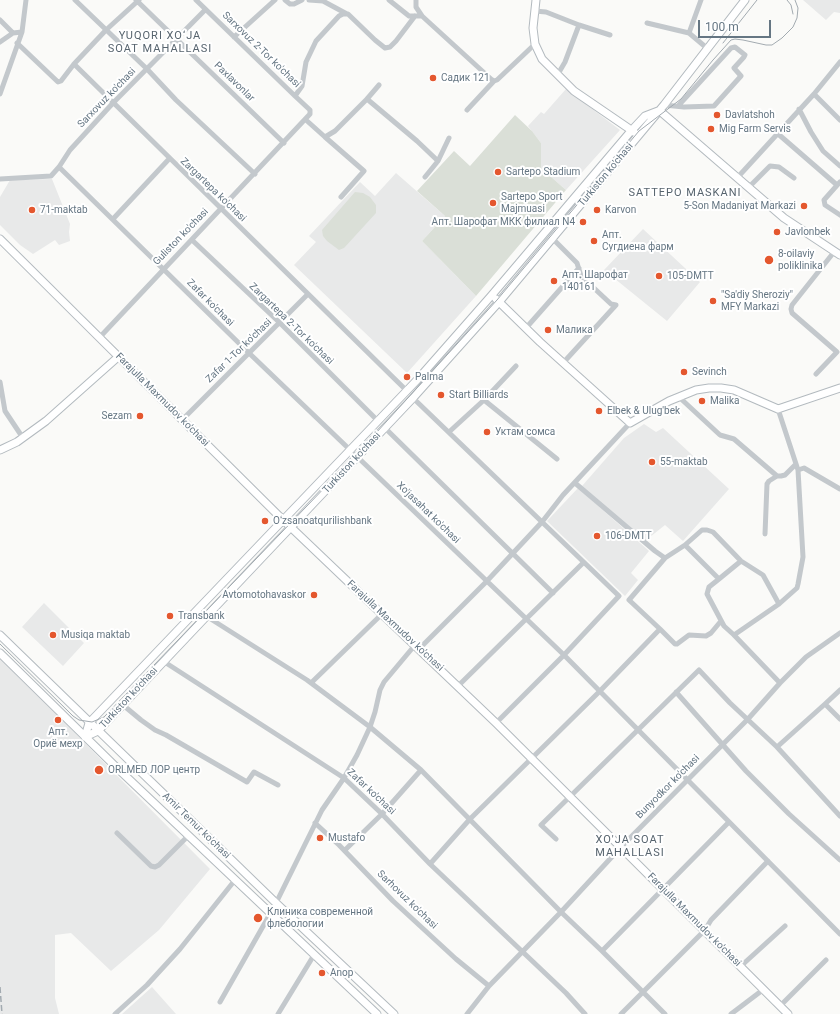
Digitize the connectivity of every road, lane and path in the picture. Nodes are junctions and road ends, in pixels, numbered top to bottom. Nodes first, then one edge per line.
1 (26, 0) edge
2 (75, 0) edge
3 (138, 0) edge
4 (196, 0) edge
5 (275, 0) edge
6 (285, 0) edge
7 (302, 0) edge
8 (309, 0) edge
9 (388, 0) edge
10 (416, 0) edge
11 (536, 0) edge
12 (700, 0) edge
13 (745, 0) edge
14 (205, 10) junction
15 (535, 11) junction
16 (348, 14) junction
17 (415, 16) junction
18 (422, 16) junction
19 (0, 20) edge
20 (648, 23) dead end
21 (579, 25) junction
22 (106, 30) junction
23 (22, 32) junction
24 (13, 33) junction
25 (689, 33) junction
26 (610, 35) dead end
27 (234, 37) junction
28 (177, 39) junction
29 (0, 42) edge
30 (17, 43) junction
31 (535, 44) junction
32 (708, 49) junction
33 (840, 62) edge
34 (74, 64) junction
35 (147, 69) junction
36 (558, 74) junction
37 (494, 81) junction
38 (380, 85) dead end
39 (0, 94) edge
40 (814, 94) junction
41 (295, 96) junction
42 (367, 99) junction
43 (113, 103) junction
44 (678, 106) junction
45 (662, 108) junction
46 (799, 109) junction
47 (467, 110) dead end
48 (310, 114) joint
49 (306, 120) junction
50 (840, 120) edge
51 (631, 131) junction
52 (777, 133) junction
53 (638, 136) junction
54 (325, 137) junction
55 (450, 138) dead end
56 (284, 143) junction
57 (169, 159) junction
58 (438, 161) junction
59 (840, 166) edge
60 (59, 167) junction
61 (255, 174) junction
62 (425, 178) dead end
63 (737, 178) junction
64 (794, 178) dead end
65 (0, 179) edge
66 (839, 183) edge
67 (748, 188) junction
68 (341, 197) dead end
69 (220, 209) junction
70 (840, 215) edge
71 (113, 219) junction
72 (552, 238) junction
73 (0, 239) edge
74 (192, 240) junction
75 (837, 253) edge
76 (579, 268) junction
77 (163, 269) junction
78 (308, 294) junction
79 (491, 296) junction
80 (499, 302) junction
81 (280, 323) junction
82 (526, 328) junction
83 (99, 338) junction
84 (839, 351) edge
85 (249, 353) junction
86 (118, 357) junction
87 (563, 363) junction
88 (516, 366) dead end
89 (816, 374) dead end
90 (0, 382) edge
91 (840, 388) edge
92 (407, 391) junction
93 (679, 397) junction
94 (413, 398) junction
95 (484, 400) junction
96 (778, 409) junction
97 (182, 420) junction
98 (378, 421) junction
99 (630, 423) junction
100 (385, 428) junction
101 (449, 432) junction
102 (23, 438) junction
103 (0, 450) edge
104 (350, 450) junction
105 (357, 457) junction
106 (557, 458) dead end
107 (797, 467) junction
108 (776, 476) junction
109 (575, 483) junction
110 (840, 490) edge
111 (283, 520) junction
112 (542, 522) junction
113 (291, 528) junction
114 (765, 534) dead end
115 (685, 545) junction
116 (513, 553) junction
117 (665, 558) junction
118 (741, 562) junction
119 (583, 563) junction
120 (719, 579) junction
121 (486, 582) junction
122 (553, 592) junction
123 (779, 604) junction
124 (382, 614) junction
125 (206, 616) junction
126 (526, 619) junction
127 (721, 621) junction
128 (660, 628) junction
129 (840, 633) edge
130 (0, 635) edge
131 (734, 635) junction
132 (417, 647) junction
133 (0, 652) edge
134 (564, 655) junction
135 (163, 662) junction
136 (311, 683) junction
137 (780, 683) junction
138 (458, 686) junction
139 (840, 690) edge
140 (599, 692) junction
141 (676, 692) junction
142 (825, 704) junction
143 (123, 705) junction
144 (748, 719) junction
145 (840, 719) edge
146 (89, 723) junction
147 (496, 723) junction
148 (370, 726) junction
149 (637, 729) junction
150 (98, 731) junction
151 (85, 736) junction
152 (723, 745) junction
153 (777, 747) junction
154 (532, 759) junction
155 (421, 770) junction
156 (344, 778) junction
157 (688, 780) junction
158 (278, 785) dead end
159 (569, 796) junction
160 (382, 814) junction
161 (840, 816) edge
162 (470, 819) junction
163 (729, 822) junction
164 (315, 824) junction
165 (117, 833) dead end
166 (188, 836) junction
167 (556, 839) dead end
168 (621, 847) junction
169 (345, 850) junction
170 (839, 858) edge
171 (768, 861) junction
172 (430, 864) junction
173 (235, 880) junction
174 (664, 889) junction
175 (276, 902) junction
176 (561, 912) junction
177 (270, 914) junction
178 (785, 926) dead end
179 (705, 930) junction
180 (840, 934) edge
181 (602, 951) junction
182 (522, 952) junction
183 (314, 955) junction
184 (826, 960) dead end
185 (741, 966) junction
186 (489, 986) junction
187 (764, 990) junction
188 (643, 992) junction
189 (220, 1002) dead end
190 (780, 1006) junction
191 (115, 1014) edge
192 (278, 1014) edge
193 (378, 1014) edge
194 (394, 1014) edge
195 (467, 1014) edge
196 (585, 1014) edge
197 (621, 1014) edge
198 (665, 1014) edge
199 (731, 1014) edge
200 (788, 1014) edge

1 - 23 street
2 - 22 street
3 - 22 street
3 - 28 street, Paxlavonlar
4 - 14 street, Sarxovuz 2-Tor ko'chasi
5 - 27 street
6 - 7 street
8 - 16 street
9 - 17 street
10 - 18 street
11 - 15 main road
12 - 25 street
13 - 32 main road, Turkiston ko'chasi
14 - 27 street, Sarxovuz 2-Tor ko'chasi
14 - 28 street, Sarxovuz ko'chasi
15 - 21 street
15 - 31 main road
16 - 17 street
16 - 41 street
17 - 18 street
18 - 37 street
19 - 24 street
20 - 25 street
21 - 26 street
21 - 36 street
22 - 34 street
22 - 35 street
23 - 24 street
23 - 30 street
24 - 29 street
25 - 32 street
27 - 41 street, Sarxovuz 2-Tor ko'chasi
28 - 35 street, Sarxovuz ko'chasi
28 - 56 street, Paxlavonlar
30 - 34 street
30 - 39 street
31 - 36 main road
31 - 37 street
32 - 45 main road, Turkiston ko'chasi
33 - 40 street
34 - 43 street, Zargartepa ko'chasi
35 - 43 street, Sarxovuz ko'chasi
35 - 61 street
36 - 51 main road
37 - 47 street
38 - 42 street
40 - 46 street
40 - 50 street
41 - 48 street, Sarxovuz 2-Tor ko'chasi
42 - 54 street
42 - 58 street
43 - 57 street, Zargartepa ko'chasi
43 - 60 street, Sarxovuz ko'chasi
44 - 44 street
44 - 45 street
45 - 51 main road, Turkiston ko'chasi
45 - 53 main road, Turkiston ko'chasi
45 - 63 main road
46 - 52 street
46 - 59 street
48 - 49 street, Guliston ko'chasi
49 - 54 street
49 - 56 street, Guliston ko'chasi
51 - 53 main road
51 - 79 main road, Turkiston ko'chasi
52 - 63 street
52 - 66 street
53 - 72 main road, Turkiston ko'chasi
54 - 68 street
55 - 58 street
56 - 61 street, Guliston ko'chasi
57 - 69 street, Zargartepa ko'chasi
57 - 71 street
58 - 62 street
60 - 65 street
60 - 71 street, Zafar ko'chasi
61 - 69 street, Guliston ko'chasi
63 - 67 main road
64 - 67 street
66 - 70 street
67 - 75 main road
69 - 74 street, Guliston ko'chasi
69 - 78 street, Zargartepa ko'chasi
71 - 77 street, Zafar ko'chasi
72 - 76 street
72 - 80 main road, Turkiston ko'chasi
73 - 83 main road, Farajulla Maxmudov ko'chasi
74 - 77 street, Guliston ko'chasi
74 - 81 street, Zargartepa 2-Tor ko'chasi
75 - 84 street
76 - 82 street
76 - 87 street
77 - 83 street, Guliston ko'chasi
77 - 85 street, Zafar ko'chasi
78 - 81 street, Zafar 1-Tor ko'chasi
78 - 92 street, Zargartepa ko'chasi
79 - 80 main road
79 - 92 main road, Turkiston ko'chasi
80 - 82 main road
80 - 94 main road, Turkiston ko'chasi
81 - 85 street, Zafar 1-Tor ko'chasi
81 - 98 street, Zargartepa 2-Tor ko'chasi
82 - 87 main road
83 - 86 main road, Farajulla Maxmudov ko'chasi
84 - 89 street
85 - 97 street, Zafar 1-Tor ko'chasi
85 - 104 street, Zafar ko'chasi
86 - 97 main road, Farajulla Maxmudov ko'chasi
86 - 102 main road
87 - 99 main road
88 - 95 street
90 - 102 street
91 - 96 main road
92 - 98 main road, Turkiston ko'chasi
93 - 96 main road
93 - 99 main road
93 - 108 street
94 - 100 main road, Turkiston ko'chasi
94 - 101 street
95 - 101 street
95 - 106 street
96 - 107 street
97 - 111 main road, Farajulla Maxmudov ko'chasi
98 - 104 main road, Turkiston ko'chasi
99 - 109 street
100 - 105 main road, Turkiston ko'chasi
100 - 116 street
101 - 112 street
102 - 103 main road
104 - 105 street, Xo'jasahat ko'chasi
104 - 111 main road, Turkiston ko'chasi
105 - 113 main road, Turkiston ko'chasi
105 - 121 street, Xo'jasahat ko'chasi
107 - 108 street
107 - 110 street
107 - 123 street
108 - 114 street
109 - 112 street
109 - 117 street
111 - 113 main road, Farajulla Maxmudov ko'chasi
111 - 146 main road, Turkiston ko'chasi
112 - 116 street
112 - 119 street
113 - 124 main road, Farajulla Maxmudov ko'chasi
113 - 125 main road, Turkiston ko'chasi
115 - 117 street
115 - 118 street
115 - 120 street
116 - 121 street
116 - 122 street
117 - 128 street
118 - 120 street
118 - 123 street
119 - 122 street
119 - 134 street
120 - 127 street
121 - 126 street, Xo'jasahat ko'chasi
121 - 132 street
122 - 126 street
123 - 131 street
124 - 132 main road, Farajulla Maxmudov ko'chasi
124 - 136 street
125 - 135 main road, Turkiston ko'chasi
125 - 136 street
126 - 134 street, Xo'jasahat ko'chasi
126 - 138 street
127 - 128 street
127 - 131 street
128 - 140 street
129 - 137 street, Bunyodkor ko'chasi
130 - 146 main road, Amir Temur ko'chasi
131 - 137 street
132 - 138 main road, Farajulla Maxmudov ko'chasi
132 - 148 street
133 - 151 main road, Amir Temur ko'chasi
134 - 140 street, Xo'jasahat ko'chasi
134 - 147 street
135 - 143 main road, Turkiston ko'chasi
135 - 156 street, Zafar ko'chasi
136 - 148 street
137 - 144 street, Bunyodkor ko'chasi
138 - 147 main road, Farajulla Maxmudov ko'chasi
139 - 142 street
140 - 149 street, Xo'jasahat ko'chasi
140 - 154 street
141 - 144 street
141 - 149 street
141 - 152 street
142 - 145 street
142 - 153 street
143 - 150 main road, Turkiston ko'chasi
143 - 158 street
144 - 152 street, Bunyodkor ko'chasi
144 - 153 street
146 - 150 main road, Amir Temur ko'chasi
146 - 151 main road, Turkiston ko'chasi
147 - 154 main road, Farajulla Maxmudov ko'chasi
148 - 155 street
148 - 156 street
149 - 157 street, Xo'jasahat ko'chasi
149 - 159 street
150 - 151 main road, Turkiston ko'chasi
150 - 175 main road, Amir Temur ko'chasi
151 - 166 main road, Amir Temur ko'chasi
152 - 157 street, Bunyodkor ko'chasi
152 - 170 street
153 - 161 street
154 - 159 main road, Farajulla Maxmudov ko'chasi
154 - 162 street
155 - 160 street
155 - 162 street
156 - 160 street, Zafar ko'chasi
156 - 164 street
157 - 163 street, Xo'jasahat ko'chasi
157 - 168 street, Bunyodkor ko'chasi
159 - 167 street
159 - 168 main road, Farajulla Maxmudov ko'chasi
160 - 169 street
160 - 172 street, Zafar ko'chasi
162 - 172 street
162 - 176 street
163 - 171 street, Xo'jasahat ko'chasi
163 - 174 street
164 - 169 street, Sarhovuz ko'chasi
164 - 175 street
165 - 166 street
166 - 173 main road, Amir Temur ko'chasi
168 - 174 main road, Farajulla Maxmudov ko'chasi
168 - 176 street, Bunyodkor ko'chasi
169 - 186 street, Sarhovuz ko'chasi
171 - 179 street
171 - 180 street, Xo'jasahat ko'chasi
172 - 182 street, Zafar ko'chasi
173 - 177 main road, Amir Temur ko'chasi
173 - 191 street
174 - 179 main road, Farajulla Maxmudov ko'chasi
174 - 181 street
175 - 194 main road, Amir Temur ko'chasi
176 - 181 street
176 - 182 street, Bunyodkor ko'chasi
177 - 183 main road, Amir Temur ko'chasi
177 - 189 street
178 - 185 street
179 - 185 main road, Farajulla Maxmudov ko'chasi
179 - 188 street
181 - 188 street
182 - 186 street, Bunyodkor ko'chasi
182 - 196 street, Zafar ko'chasi
183 - 192 street
183 - 193 main road, Amir Temur ko'chasi
184 - 190 street
185 - 187 main road, Farajulla Maxmudov ko'chasi
186 - 195 street, Bunyodkor ko'chasi
187 - 190 main road, Farajulla Maxmudov ko'chasi
187 - 199 street
188 - 197 street
188 - 198 street
190 - 200 main road, Farajulla Maxmudov ko'chasi

